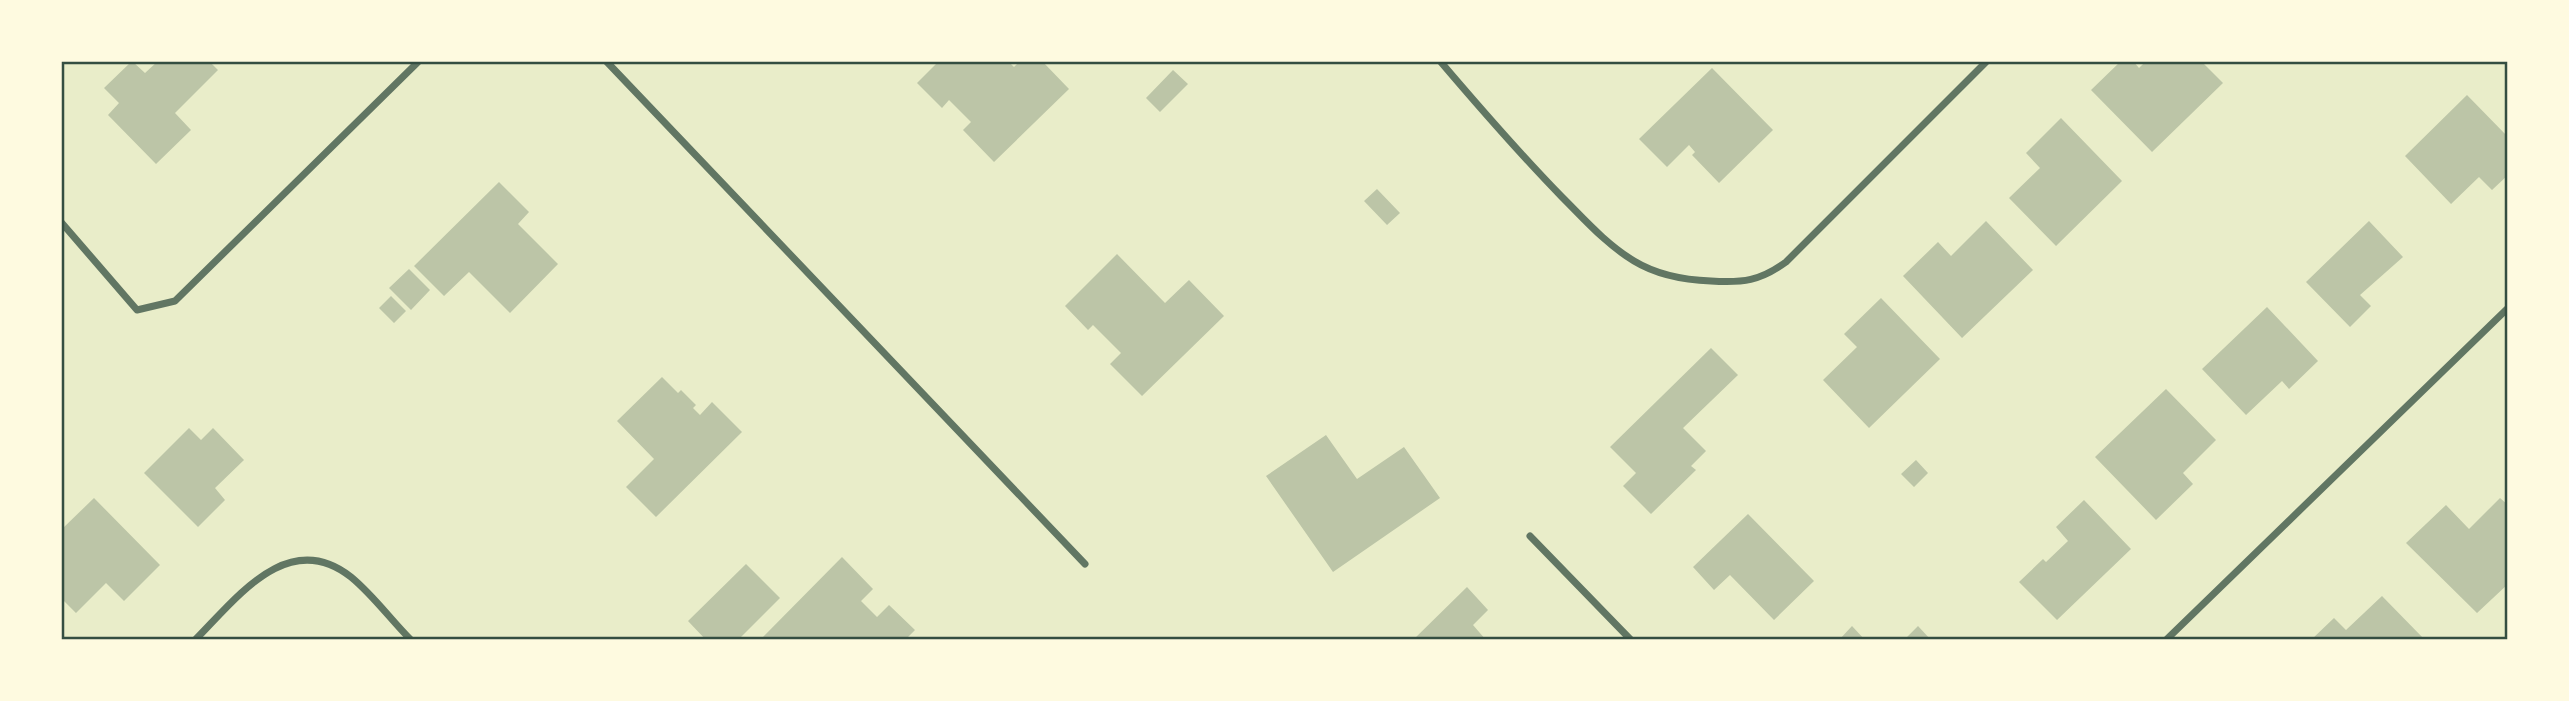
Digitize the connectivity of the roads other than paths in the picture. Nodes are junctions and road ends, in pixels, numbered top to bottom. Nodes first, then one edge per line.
1 (419, 61) edge
2 (607, 61) edge
3 (1440, 61) edge
4 (1987, 61) edge
5 (61, 222) edge
6 (2508, 308) edge
7 (1530, 536) dead end
8 (1085, 564) dead end
9 (195, 640) edge
10 (411, 640) edge
11 (1631, 640) edge
12 (2166, 640) edge

1 - 5 street
2 - 8 street
3 - 4 street
6 - 12 street
7 - 11 street
9 - 10 street

